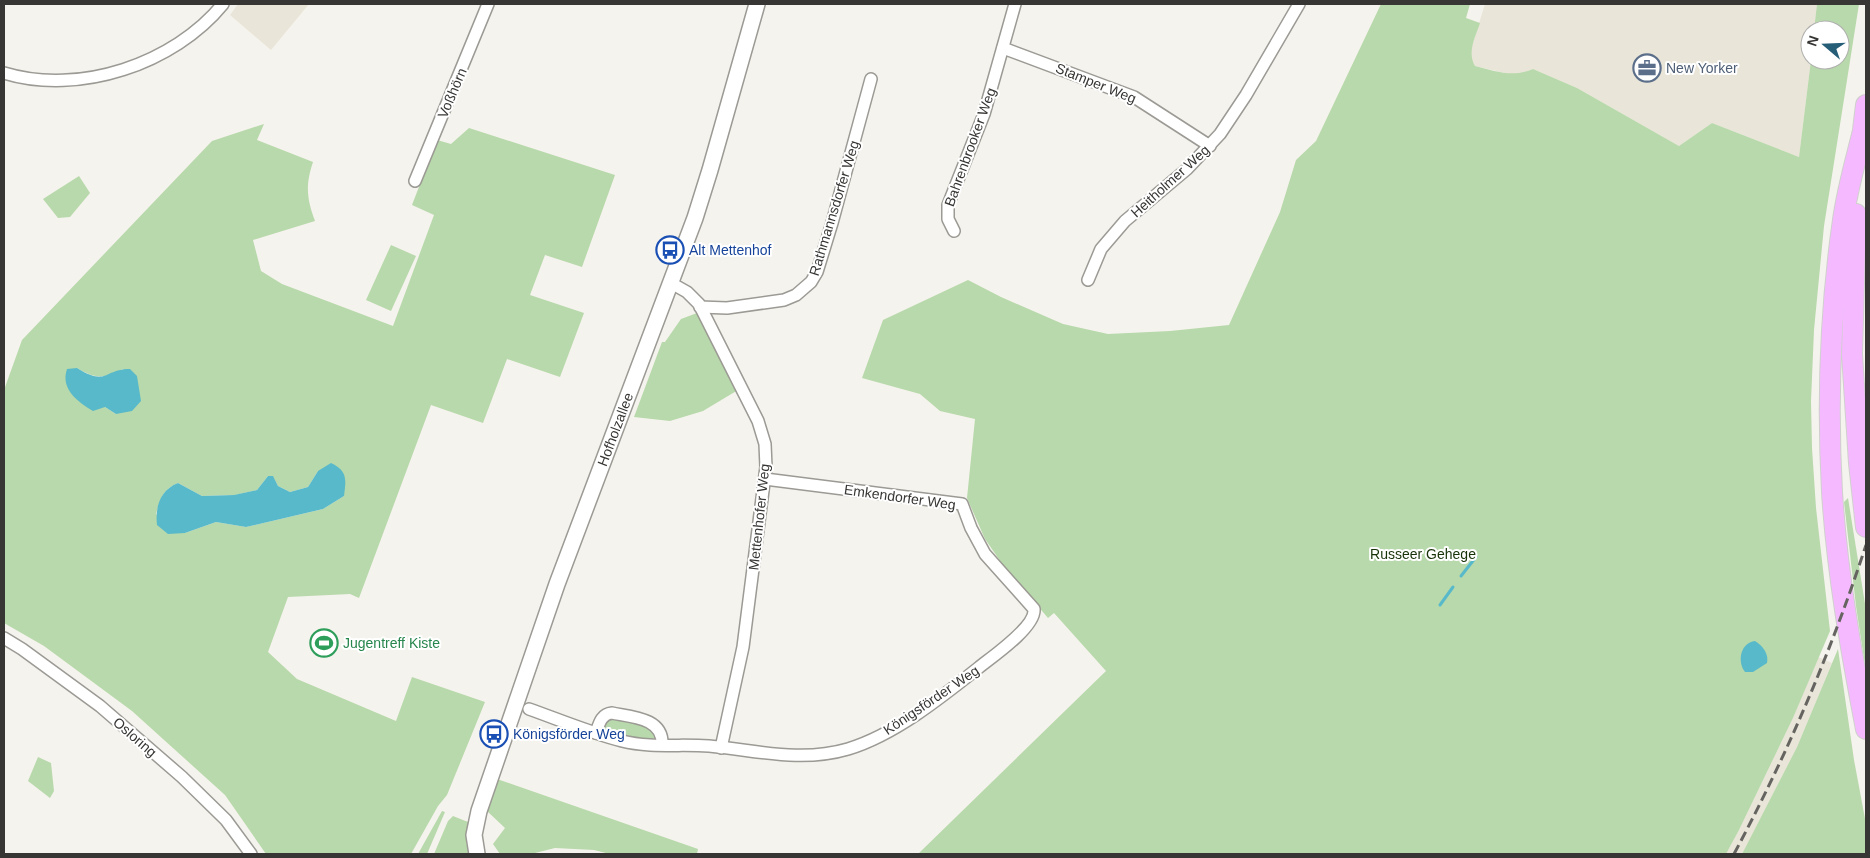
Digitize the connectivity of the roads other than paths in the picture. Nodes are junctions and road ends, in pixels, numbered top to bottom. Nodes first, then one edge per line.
1 (222, 4) edge
2 (488, 4) edge
3 (757, 4) edge
4 (1014, 4) edge
5 (1299, 4) edge
6 (1003, 48) junction
7 (4, 73) edge
8 (872, 79) dead end
9 (1866, 105) edge
10 (1862, 135) junction
11 (1210, 146) junction
12 (415, 181) dead end
13 (954, 231) dead end
14 (1088, 280) dead end
15 (671, 283) junction
16 (700, 307) junction
17 (765, 479) junction
18 (1866, 527) edge
19 (1034, 615) joint
20 (4, 638) edge
21 (529, 709) dead end
22 (1866, 729) edge
23 (596, 733) junction
24 (662, 744) junction
25 (721, 748) junction
26 (251, 854) edge
27 (477, 854) edge

1 - 7 street
2 - 12 street, Voßhörn
3 - 15 street, Hofholzallee
4 - 6 street, Bahrenbrooker Weg
5 - 11 street, Heitholmer Weg
6 - 11 street, Stamper Weg
6 - 13 street, Bahrenbrooker Weg
8 - 16 street, Rathmannsdorfer Weg
9 - 10 highway
10 - 18 highway
10 - 22 highway
11 - 14 street, Heitholmer Weg
15 - 16 street, Mettenhofer Weg
15 - 27 street, Hofholzallee
16 - 17 street, Mettenhofer Weg
17 - 19 street, Emkendorfer Weg
17 - 25 street, Mettenhofer Weg
19 - 25 street, Königsförder Weg
20 - 26 street, Osloring
21 - 23 street, Königsförder Weg
23 - 24 street, Königsförder Weg
23 - 24 street
24 - 25 street, Königsförder Weg

